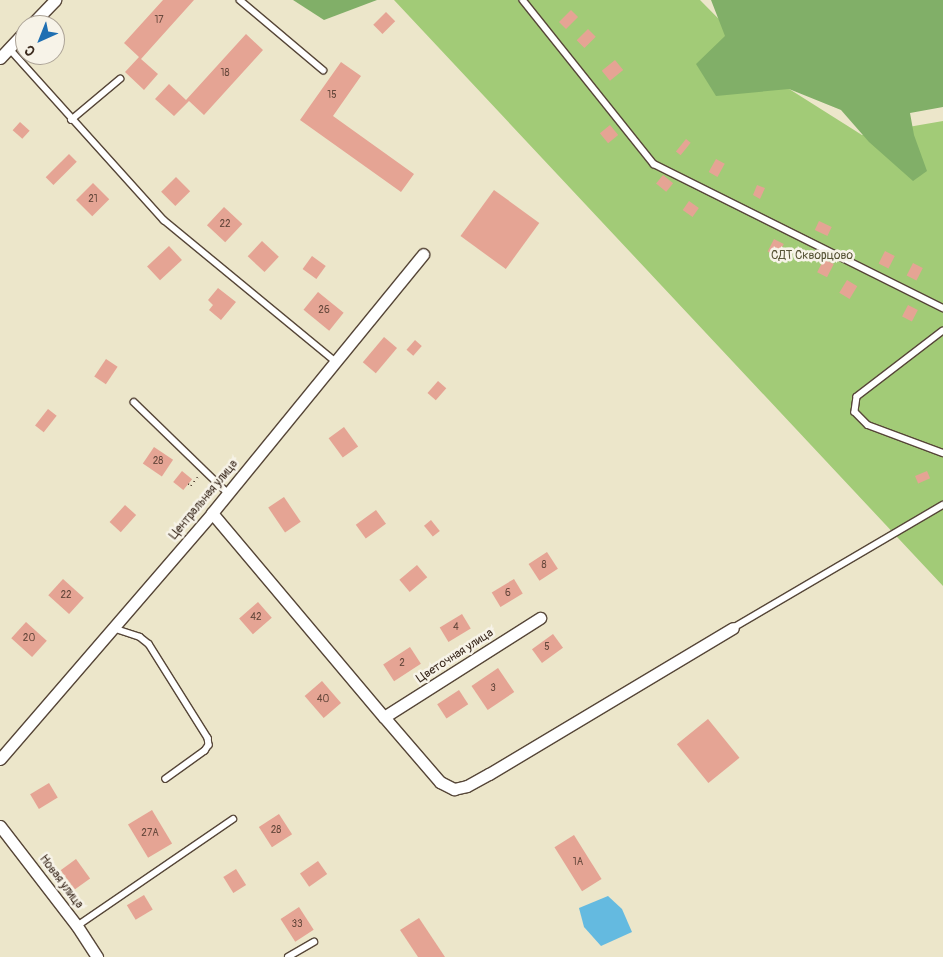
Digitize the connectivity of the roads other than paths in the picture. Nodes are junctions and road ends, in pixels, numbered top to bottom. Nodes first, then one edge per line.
1 (240, 0) edge
2 (523, 0) edge
3 (49, 2) edge
4 (39, 15) edge
5 (15, 42) edge
6 (9, 48) junction
7 (0, 58) edge
8 (323, 70) dead end
9 (120, 79) dead end
10 (71, 120) junction
11 (423, 254) dead end
12 (943, 308) edge
13 (943, 331) edge
14 (335, 361) junction
15 (134, 402) dead end
16 (943, 453) edge
17 (228, 493) junction
18 (943, 505) edge
19 (212, 513) junction
20 (540, 618) dead end
21 (113, 628) junction
22 (733, 628) joint
23 (384, 717) junction
24 (0, 759) edge
25 (166, 779) dead end
26 (233, 819) dead end
27 (0, 826) edge
28 (77, 926) junction
29 (314, 942) dead end
30 (96, 957) edge
31 (288, 957) edge

1 - 8 lane
2 - 12 lane
3 - 4 street
5 - 6 street
6 - 7 street
6 - 10 lane
9 - 10 lane
10 - 14 lane
11 - 14 street, Центральная улица
13 - 16 lane
14 - 17 street, Центральная улица
15 - 17 lane
17 - 19 street, Центральная улица
18 - 22 lane
19 - 21 street, Центральная улица
19 - 23 street
20 - 23 street, Цветочная улица
21 - 24 street, Центральная улица
21 - 25 lane
22 - 23 street
26 - 28 lane
27 - 28 street, Новая улица
28 - 30 street, Новая улица
29 - 31 lane

